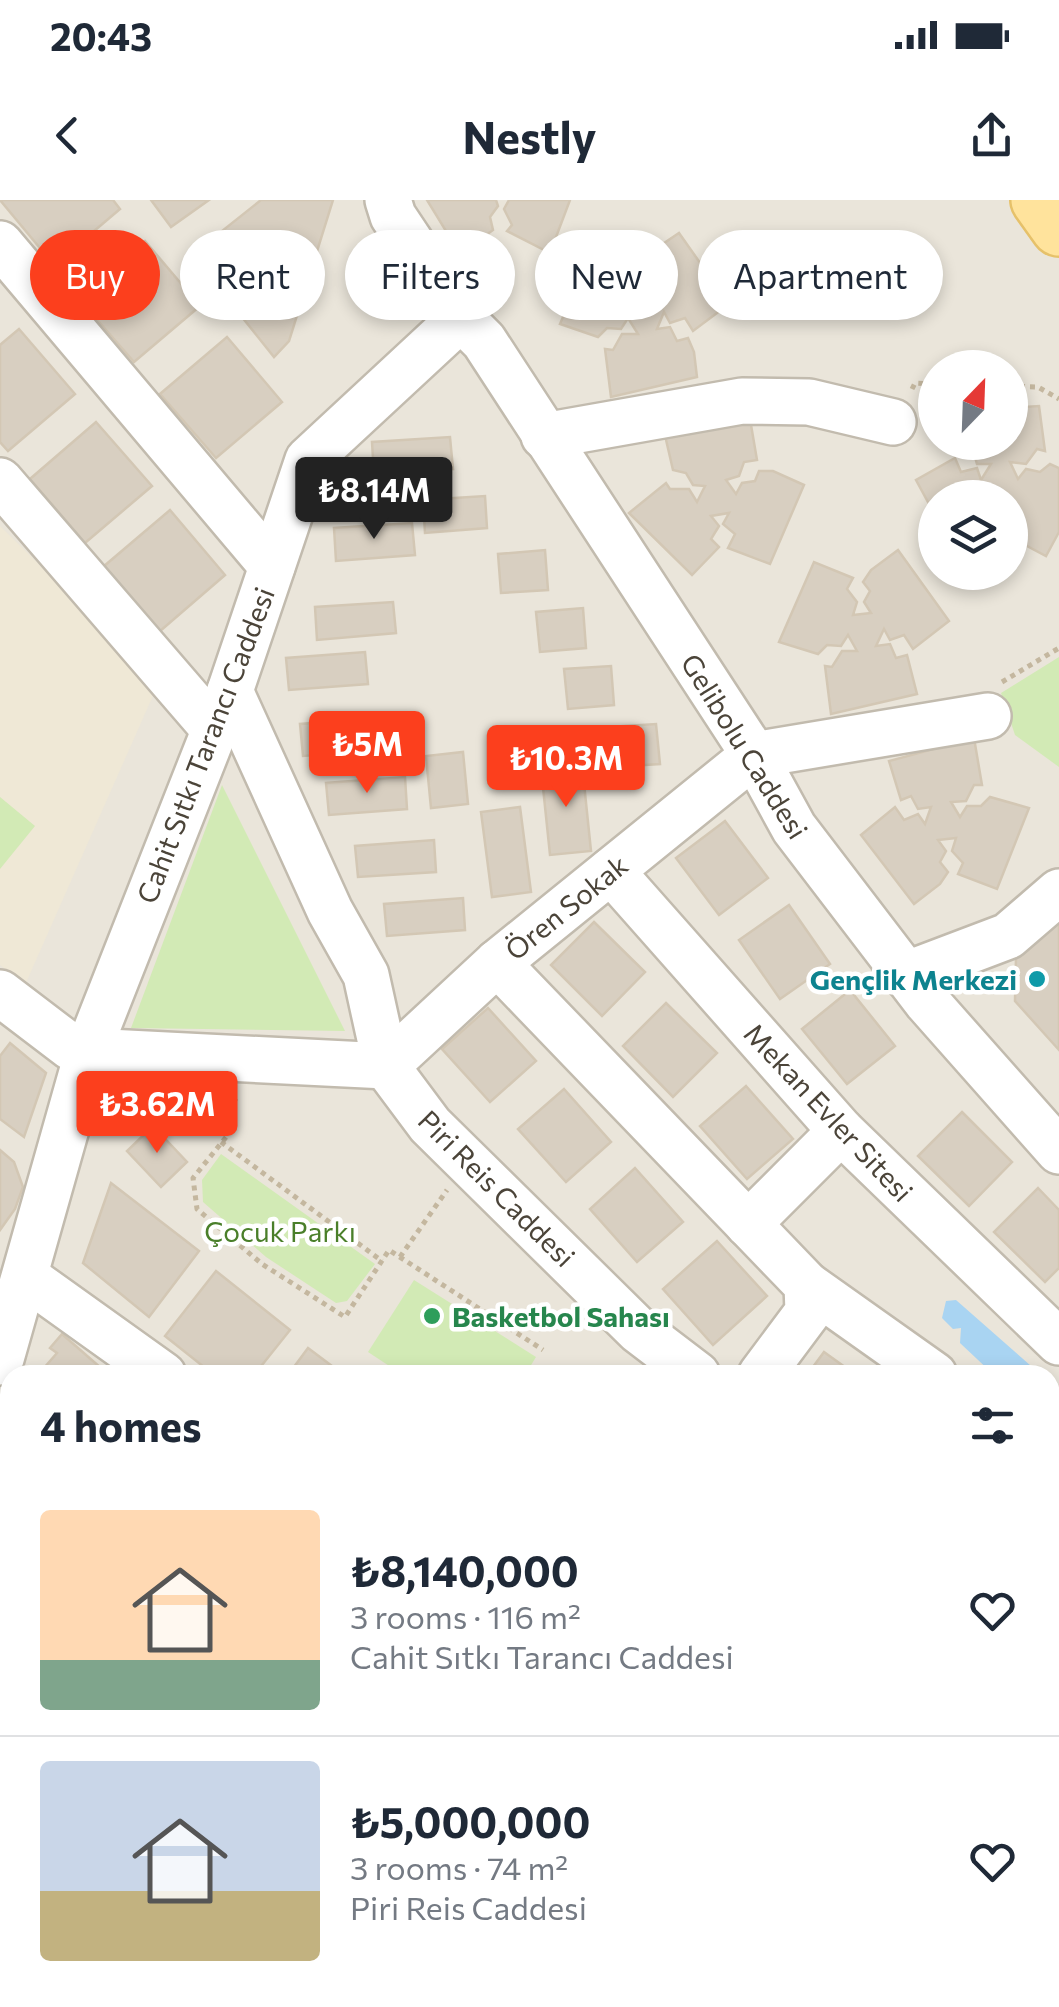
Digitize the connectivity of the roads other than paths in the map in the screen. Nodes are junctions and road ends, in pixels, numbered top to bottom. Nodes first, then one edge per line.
1 (388, 200) edge
2 (1039, 200) edge
3 (1059, 228) edge
4 (402, 230) edge
5 (0, 244) edge
6 (459, 320) edge
7 (463, 320) edge
8 (893, 422) dead end
9 (544, 436) junction
10 (0, 481) edge
11 (272, 566) junction
12 (222, 710) junction
13 (988, 716) road end
14 (754, 755) junction
15 (611, 871) junction
16 (1059, 892) edge
17 (497, 963) junction
18 (905, 975) junction
19 (0, 993) edge
20 (88, 1051) junction
21 (386, 1066) junction
22 (841, 1131) junction
23 (1059, 1151) edge
24 (748, 1224) junction
25 (15, 1283) edge
26 (807, 1286) junction
27 (1059, 1342) edge
28 (0, 1362) edge
29 (147, 1365) edge
30 (684, 1365) edge
31 (768, 1365) edge
32 (920, 1365) edge

1 - 4 street
2 - 3 main road
5 - 11 street
6 - 11 street, Cahit Sıtkı Tarancı Caddesi
7 - 9 street, Gelibolu Caddesi
8 - 9 street
9 - 14 street, Gelibolu Caddesi
10 - 12 street, Piri Reis Caddesi
11 - 12 street, Cahit Sıtkı Tarancı Caddesi
12 - 20 street, Cahit Sıtkı Tarancı Caddesi
12 - 21 street, Piri Reis Caddesi
13 - 14 street
14 - 15 street, Ören Sokak
14 - 18 street, Gelibolu Caddesi
15 - 17 street, Ören Sokak
15 - 22 street, Mekan Evler Sitesi
16 - 18 street
17 - 21 street, Ören Sokak
17 - 24 street
18 - 23 street, Gelibolu Caddesi
19 - 20 street
20 - 21 street
20 - 25 street, Cahit Sıtkı Tarancı Caddesi
21 - 30 street, Piri Reis Caddesi
22 - 24 street
22 - 27 street, Mekan Evler Sitesi
24 - 26 street
25 - 28 street, Cahit Sıtkı Tarancı Caddesi
25 - 29 street
26 - 31 street
26 - 32 street

